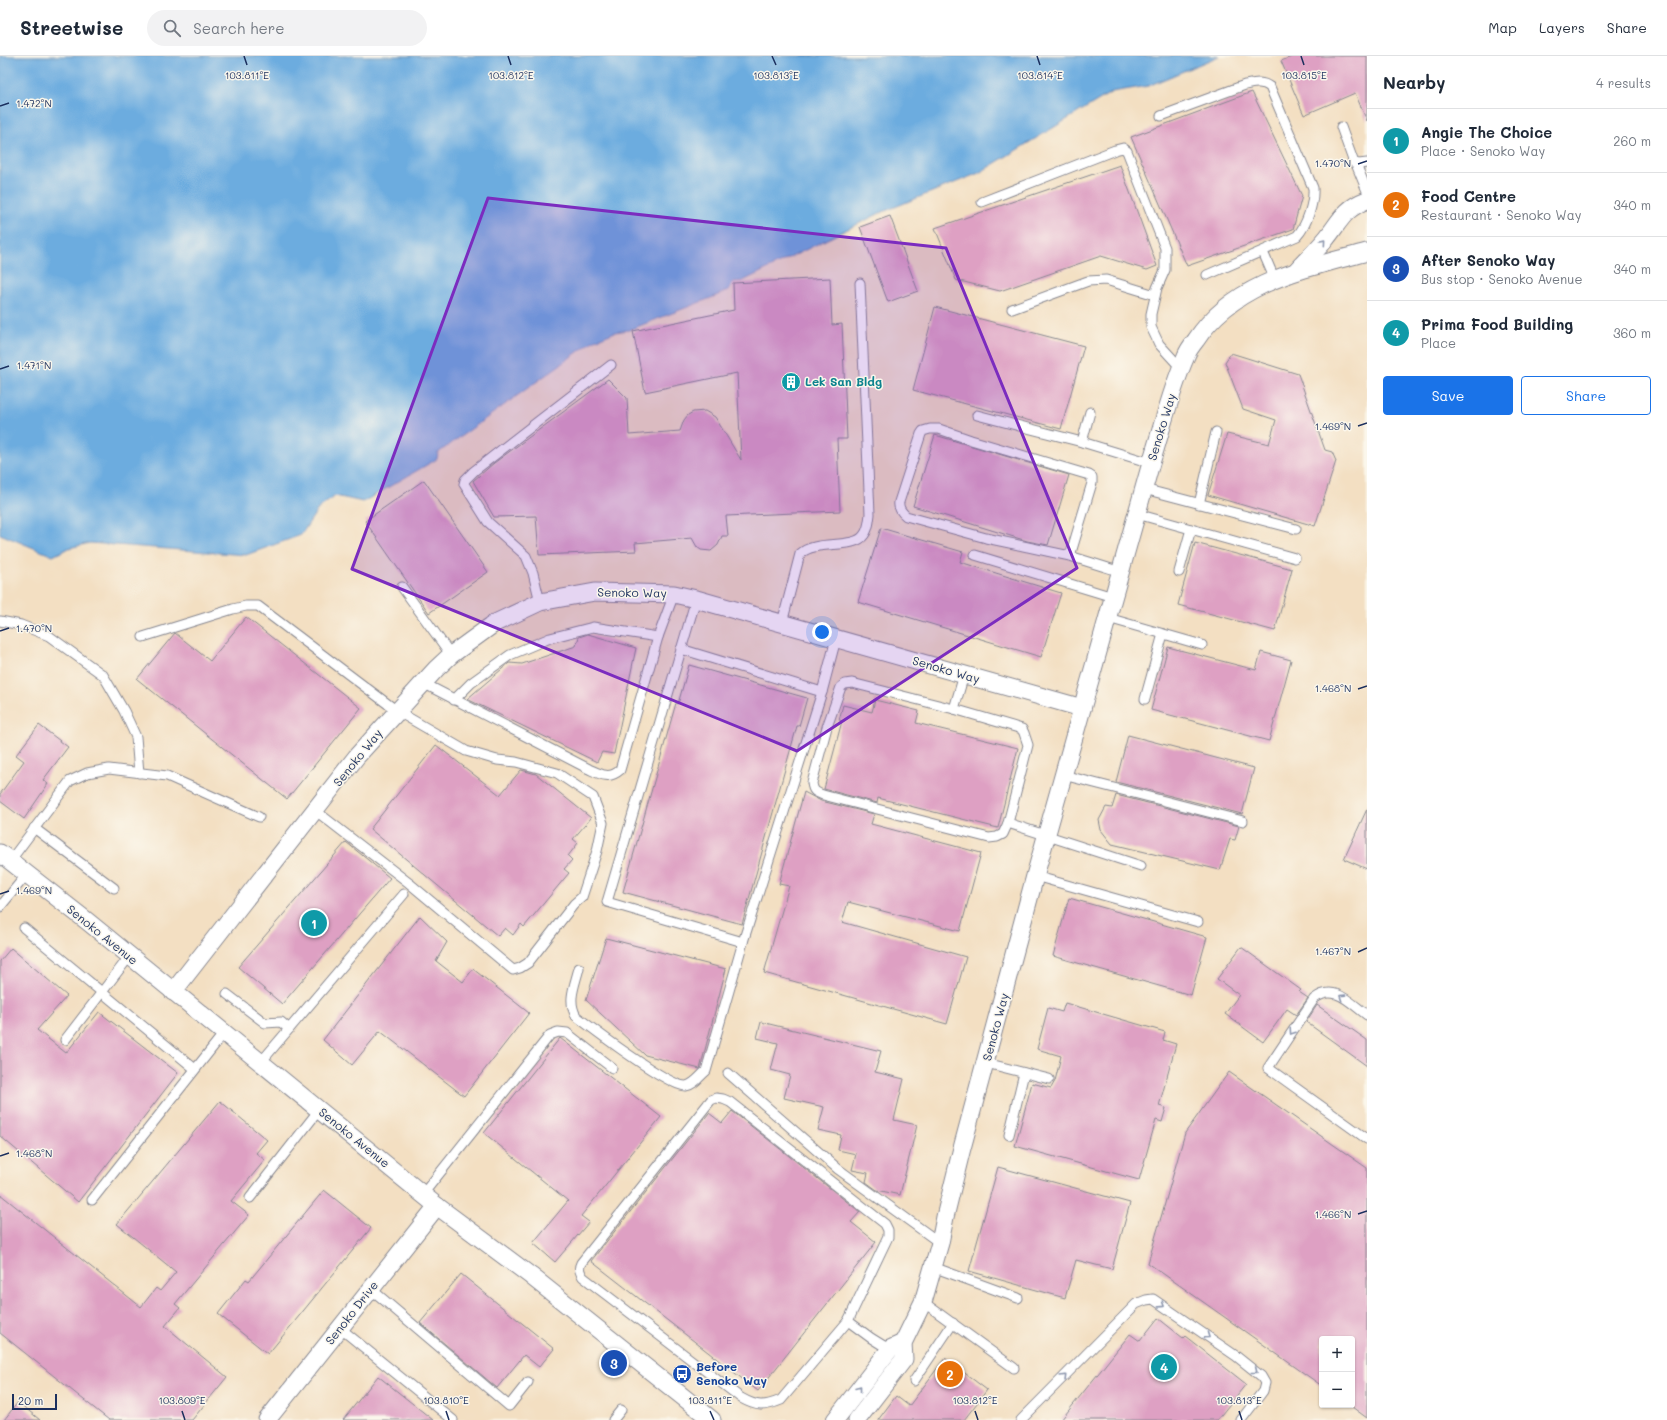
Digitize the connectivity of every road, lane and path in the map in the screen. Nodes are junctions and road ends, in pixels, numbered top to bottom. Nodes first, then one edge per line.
1 (1161, 116) dead end
2 (1341, 127) dead end
3 (1367, 162) edge
4 (1356, 164) junction
5 (1367, 191) edge
6 (1367, 200) edge
7 (982, 202) dead end
8 (1263, 252) junction
9 (1367, 252) edge
10 (1297, 270) junction
11 (1207, 275) dead end
12 (1275, 280) junction
13 (860, 283) dead end
14 (1155, 295) junction
15 (1012, 309) dead end
16 (611, 365) dead end
17 (1181, 368) junction
18 (1090, 412) dead end
19 (977, 415) dead end
20 (1216, 432) dead end
21 (1082, 442) junction
22 (1151, 463) junction
23 (1144, 489) junction
24 (1199, 504) junction
25 (1137, 514) junction
26 (1191, 529) junction
27 (1296, 529) dead end
28 (975, 555) dead end
29 (1070, 556) junction
30 (1295, 558) dead end
31 (1121, 572) junction
32 (1179, 572) dead end
33 (402, 587) dead end
34 (674, 594) junction
35 (1113, 597) junction
36 (696, 599) junction
37 (540, 602) junction
38 (1108, 618) junction
39 (0, 621) edge
40 (782, 624) junction
41 (1163, 634) junction
42 (143, 637) dead end
43 (658, 637) junction
44 (836, 639) junction
45 (1202, 645) dead end
46 (681, 649) junction
47 (451, 654) junction
48 (964, 675) junction
49 (423, 683) junction
50 (822, 692) junction
51 (1145, 699) dead end
52 (454, 700) junction
53 (1082, 708) junction
54 (954, 709) junction
55 (397, 711) junction
56 (139, 772) junction
57 (1063, 775) junction
58 (316, 811) junction
59 (259, 817) dead end
60 (1243, 821) dead end
61 (1008, 822) junction
62 (34, 828) junction
63 (1047, 835) junction
64 (5, 857) edge
65 (1141, 866) dead end
66 (27, 874) junction
67 (1035, 876) junction
68 (114, 888) dead end
69 (404, 894) dead end
70 (0, 907) edge
71 (1198, 922) dead end
72 (24, 928) dead end
73 (743, 942) junction
74 (129, 956) junction
75 (579, 968) dead end
76 (102, 992) junction
77 (173, 992) junction
78 (227, 994) dead end
79 (1367, 1015) edge
80 (289, 1029) junction
81 (224, 1033) junction
82 (65, 1040) dead end
83 (261, 1062) junction
84 (986, 1063) junction
85 (612, 1068) dead end
86 (195, 1069) junction
87 (1024, 1072) junction
88 (728, 1073) dead end
89 (1049, 1079) dead end
90 (319, 1110) junction
91 (1009, 1134) dead end
92 (1367, 1139) edge
93 (423, 1194) junction
94 (250, 1198) dead end
95 (92, 1200) dead end
96 (437, 1206) junction
97 (940, 1243) junction
98 (933, 1267) junction
99 (371, 1290) junction
100 (1018, 1298) dead end
101 (923, 1302) junction
102 (848, 1321) junction
103 (953, 1323) junction
104 (340, 1328) junction
105 (896, 1346) junction
106 (1014, 1368) dead end
107 (914, 1381) dead end
108 (528, 1382) dead end
109 (621, 1410) dead end
110 (267, 1420) edge
111 (453, 1420) edge
112 (613, 1420) edge
113 (712, 1420) edge
114 (835, 1420) edge
115 (857, 1420) edge
116 (1021, 1420) edge
117 (1241, 1420) edge

1 - 8 lane
2 - 4 lane
3 - 4 lane
4 - 5 lane
10 -> 6 street, Senoko Way
7 - 14 lane
8 - 11 lane
8 - 12 lane
9 - 10 street, Senoko Way
10 - 12 street, Senoko Way
12 - 17 street, Senoko Way
13 - 40 lane
14 - 15 lane
14 - 17 lane
16 - 37 lane
17 - 22 street, Senoko Way
18 - 21 lane
19 - 21 lane
20 - 24 lane
21 - 22 lane
22 - 23 street, Senoko Way
23 - 24 lane
23 - 25 street, Senoko Way
24 - 27 lane
25 - 26 lane
25 - 31 street, Senoko Way
26 - 30 lane
26 - 32 lane
28 - 35 lane
29 - 29 lane
29 - 31 lane
31 - 35 street, Senoko Way
33 - 47 lane
34 - 36 street, Senoko Way
34 - 37 street, Senoko Way
34 - 43 lane
35 - 38 street, Senoko Way
36 - 40 street, Senoko Way
36 - 46 lane
37 - 47 street, Senoko Way
38 - 41 lane
38 - 53 street, Senoko Way
39 - 56 lane
40 - 44 street, Senoko Way
41 - 45 lane
41 - 51 lane
42 - 55 lane
43 - 52 lane
43 - 52 lane
44 - 48 street, Senoko Way
44 - 50 lane
46 - 50 lane
46 - 73 lane
47 - 49 street, Senoko Way
48 - 53 street, Senoko Way
48 - 54 lane
49 - 52 lane
49 - 55 street, Senoko Way
50 - 73 lane
53 - 57 street, Senoko Way
54 - 61 lane
54 - 61 lane
55 - 58 street, Senoko Way
55 - 58 lane
56 - 59 lane
56 - 62 lane
57 - 60 lane
57 - 63 street, Senoko Way
58 - 77 street, Senoko Way
61 - 63 lane
62 - 64 lane
62 - 68 lane
63 - 65 lane
63 - 67 street, Senoko Way
64 - 66 street, Senoko Avenue
66 - 70 lane
66 - 74 street, Senoko Avenue
67 - 71 lane
67 - 84 street, Senoko Way
69 - 80 lane
72 - 76 lane
73 - 75 lane
74 - 76 lane
74 - 77 street, Senoko Avenue
76 - 82 lane
76 - 86 lane
77 - 81 street, Senoko Avenue
78 - 80 lane
79 -> 92 lane
80 - 83 lane
81 - 83 street, Senoko Avenue
81 - 86 lane
83 - 90 street, Senoko Avenue
84 - 87 lane
84 - 97 street, Senoko Way
85 - 93 lane
86 - 95 lane
87 - 89 lane
87 - 91 lane
88 - 97 lane
90 - 93 street, Senoko Avenue
90 - 94 lane
93 - 96 street, Senoko Avenue
96 - 99 street, Senoko Drive
96 - 113 street, Senoko Avenue
97 - 98 street, Senoko Way
98 - 100 lane
98 - 101 street, Senoko Way
99 - 104 street, Senoko Drive
99 - 108 lane
101 - 103 lane
101 - 105 street, Senoko Way
102 - 102 lane
102 - 105 lane
103 - 106 lane
103 - 107 lane
104 - 110 street, Senoko Drive
104 - 111 lane
114 -> 105 street, Senoko Way
105 - 115 street, Senoko Way
109 - 112 lane
116 -> 117 lane

